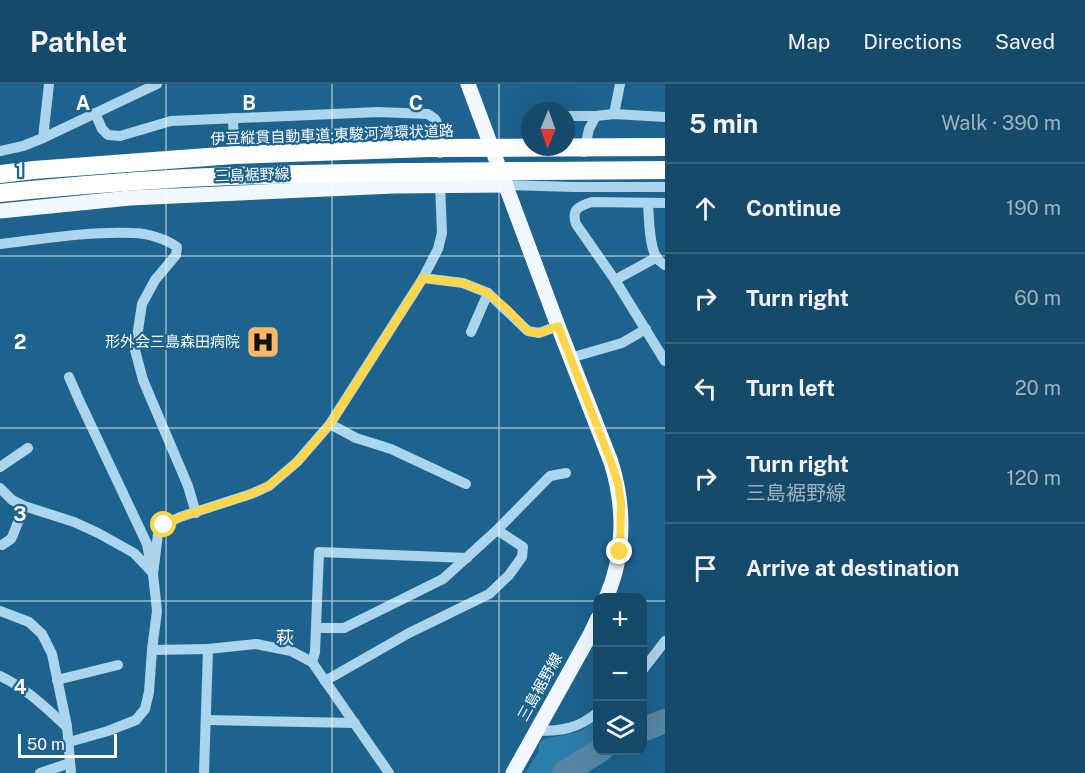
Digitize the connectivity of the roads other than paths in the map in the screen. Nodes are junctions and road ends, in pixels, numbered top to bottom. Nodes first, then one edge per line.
1 (49, 84) edge
2 (157, 84) edge
3 (468, 84) edge
4 (620, 84) edge
5 (95, 113) junction
6 (614, 114) junction
7 (575, 116) edge
8 (596, 116) junction
9 (665, 117) edge
10 (233, 118) junction
11 (43, 138) junction
12 (665, 147) edge
13 (0, 151) edge
14 (234, 152) junction
15 (440, 154) junction
16 (494, 154) junction
17 (583, 155) junction
18 (665, 156) edge
19 (665, 170) edge
20 (0, 172) edge
21 (440, 185) junction
22 (506, 185) junction
23 (665, 187) edge
24 (0, 193) edge
25 (648, 203) junction
26 (665, 203) edge
27 (0, 212) edge
28 (0, 244) edge
29 (661, 261) edge
30 (423, 278) junction
31 (615, 280) junction
32 (488, 293) junction
33 (558, 326) junction
34 (646, 329) junction
35 (471, 332) dead end
36 (570, 358) junction
37 (665, 362) edge
38 (69, 377) dead end
39 (330, 424) junction
40 (28, 448) dead end
41 (0, 467) edge
42 (566, 473) dead end
43 (466, 484) dead end
44 (0, 488) edge
45 (24, 506) junction
46 (196, 513) junction
47 (497, 530) junction
48 (2, 545) dead end
49 (467, 558) junction
50 (153, 574) junction
51 (608, 593) edge
52 (0, 611) edge
53 (316, 628) junction
54 (593, 628) edge
55 (665, 641) edge
56 (208, 649) junction
57 (152, 650) junction
58 (312, 662) junction
59 (118, 664) dead end
60 (647, 664) edge
61 (0, 676) edge
62 (57, 680) junction
63 (326, 681) junction
64 (593, 716) edge
65 (206, 720) junction
66 (356, 723) junction
67 (67, 726) junction
68 (537, 731) junction
69 (69, 742) junction
70 (71, 768) edge
71 (40, 773) edge
72 (204, 773) edge
73 (389, 773) edge
74 (513, 773) edge

1 - 11 street
2 - 5 street
3 - 16 main road
4 - 6 street
5 - 10 street
5 - 11 street
6 - 8 street
6 - 9 street
7 - 8 street
8 - 17 street
10 - 14 street
10 - 15 street
11 - 13 street
12 - 20 highway, 伊豆縦貫自動車道;東駿河湾環状道路, bridge
14 - 15 main road, 三島裾野線
14 - 20 main road, 三島裾野線
15 - 16 main road, 三島裾野線
16 - 17 street
16 - 22 main road
17 - 18 street
19 - 24 highway, bridge
21 - 22 main road, 三島裾野線
21 - 27 main road, 三島裾野線
21 - 30 street
22 - 23 street
22 - 33 main road
25 - 26 street
25 - 29 street
25 - 31 street
28 - 46 street
29 - 31 street
30 - 32 street
30 - 39 street
31 - 34 street
32 - 33 street
32 - 35 street
33 - 36 main road
34 - 36 street
34 - 37 street
36 - 51 main road
38 - 50 street
39 - 43 street
39 - 46 street
40 - 41 street
42 - 47 street
44 - 45 street
45 - 48 street
45 - 50 street
46 - 50 street
47 - 49 street
47 - 63 street
49 - 53 street
49 - 53 street
50 - 57 street
52 - 62 street
53 - 58 street
54 - 68 main road, 三島裾野線
55 - 60 street
56 - 57 street
56 - 58 street
56 - 65 street
57 - 69 street
58 - 63 street
59 - 62 street
61 - 67 street
62 - 67 street
63 - 66 street
64 - 68 street
65 - 66 street
65 - 72 street
66 - 73 street
67 - 69 street
68 - 74 main road, 三島裾野線
69 - 70 street
70 - 71 street

